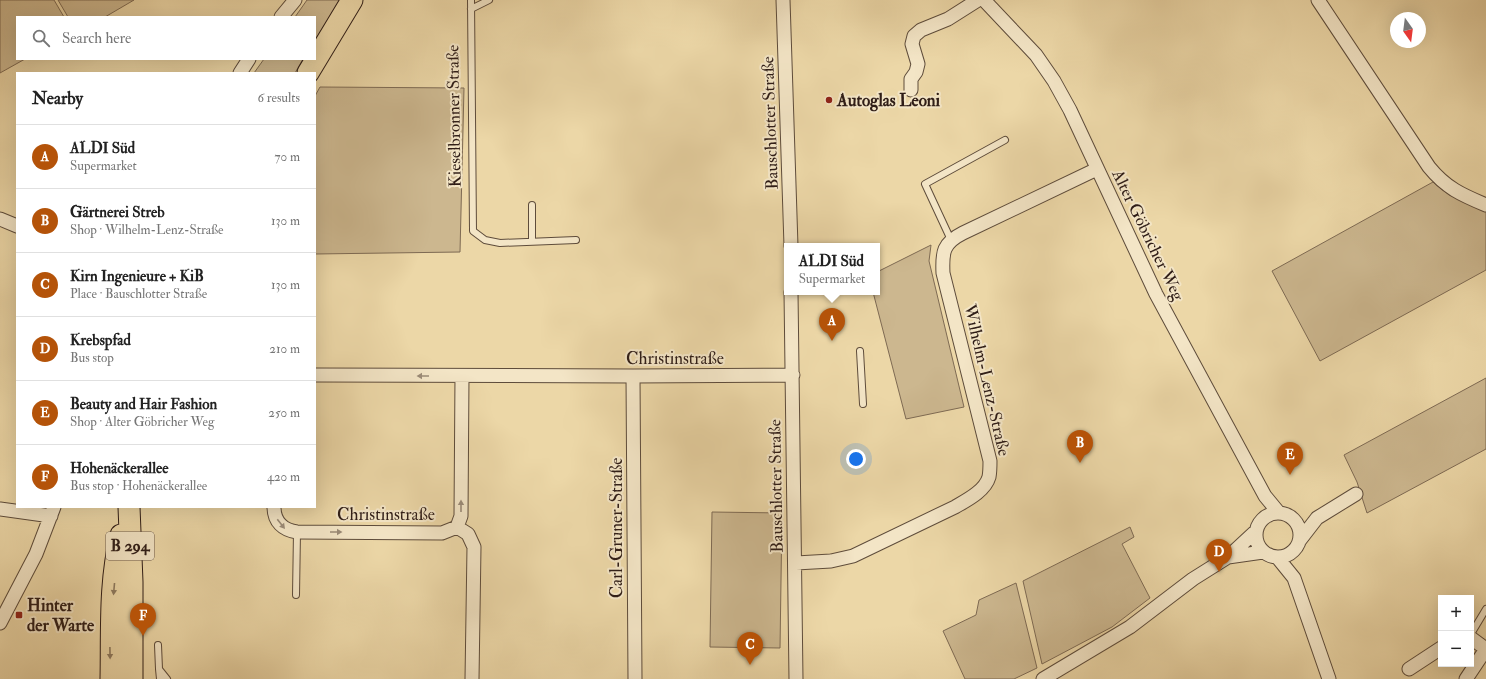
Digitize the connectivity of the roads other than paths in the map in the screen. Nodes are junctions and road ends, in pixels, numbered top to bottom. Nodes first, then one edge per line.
1 (295, 0) edge
2 (352, 0) edge
3 (471, 0) edge
4 (489, 0) edge
5 (783, 0) edge
6 (978, 0) edge
7 (984, 0) edge
8 (1318, 0) edge
9 (471, 9) junction
10 (282, 16) edge
11 (248, 60) edge
12 (316, 60) edge
13 (316, 60) edge
14 (241, 72) edge
15 (309, 72) edge
16 (911, 90) dead end
17 (1005, 140) dead end
18 (1097, 169) junction
19 (532, 205) dead end
20 (1486, 205) edge
21 (0, 219) edge
22 (16, 226) edge
23 (576, 240) dead end
24 (951, 240) junction
25 (532, 241) junction
26 (791, 243) edge
27 (791, 295) edge
28 (860, 351) dead end
29 (316, 375) edge
30 (793, 375) junction
31 (462, 376) junction
32 (633, 376) junction
33 (863, 404) dead end
34 (1356, 494) dead end
35 (1265, 496) junction
36 (128, 508) edge
37 (274, 508) edge
38 (0, 509) edge
39 (52, 511) edge
40 (1279, 513) junction
41 (1266, 517) junction
42 (1317, 518) junction
43 (1294, 519) junction
44 (457, 527) junction
45 (1256, 531) junction
46 (297, 532) junction
47 (1298, 545) junction
48 (1263, 552) junction
49 (1277, 557) junction
50 (1228, 558) junction
51 (796, 564) junction
52 (1294, 578) junction
53 (296, 595) dead end
54 (1486, 609) edge
55 (0, 623) edge
56 (1473, 631) edge
57 (1474, 640) edge
58 (158, 645) dead end
59 (1486, 649) edge
60 (1438, 650) edge
61 (159, 669) junction
62 (1409, 669) dead end
63 (110, 679) edge
64 (132, 679) edge
65 (160, 679) edge
66 (167, 679) edge
67 (472, 679) edge
68 (635, 679) edge
69 (796, 679) edge
70 (1043, 679) edge
71 (1329, 679) edge
72 (1466, 679) edge

1 - 10 street
2 - 13 main road
3 - 9 lane, Kieselbronner Straße
4 - 9 lane
5 - 26 street, Bauschlotter Straße
6 - 16 street
7 - 18 street, Alter Göbricher Weg
8 - 20 street
9 - 25 lane, Kieselbronner Straße
11 - 14 street
12 - 15 main road
17 - 24 lane
18 - 24 street
18 - 35 street, Alter Göbricher Weg
19 - 25 lane
21 - 22 street
23 - 25 lane
24 - 51 street, Wilhelm-Lenz-Straße
27 - 30 street, Bauschlotter Straße
28 - 33 lane
31 -> 29 street, Christinstraße
30 - 32 street, Christinstraße
30 - 51 street, Bauschlotter Straße
31 - 32 street, Christinstraße
44 -> 31 street, Christinstraße
32 - 68 street, Carl-Gruner-Straße
34 - 42 street
35 - 40 street, Alter Göbricher Weg
35 - 41 street, Alter Göbricher Weg
36 -> 63 main road, B 294
36 - 64 main road, B 294
37 -> 46 street, Christinstraße
38 - 39 street
39 - 55 street
40 - 41 street
40 - 43 street
41 - 45 street
42 - 43 street
42 - 47 street
43 - 47 street
46 -> 44 street, Christinstraße
44 - 67 street
45 - 48 street
45 - 50 street
46 - 53 lane
47 - 49 street
47 - 52 street
48 - 49 street
48 - 50 street
49 - 52 street
50 - 70 street
51 - 69 street, Bauschlotter Straße
52 - 71 street
54 - 56 lane
57 - 59 street
58 - 61 lane
59 - 72 street
60 - 62 street
61 - 65 lane
61 - 66 lane

